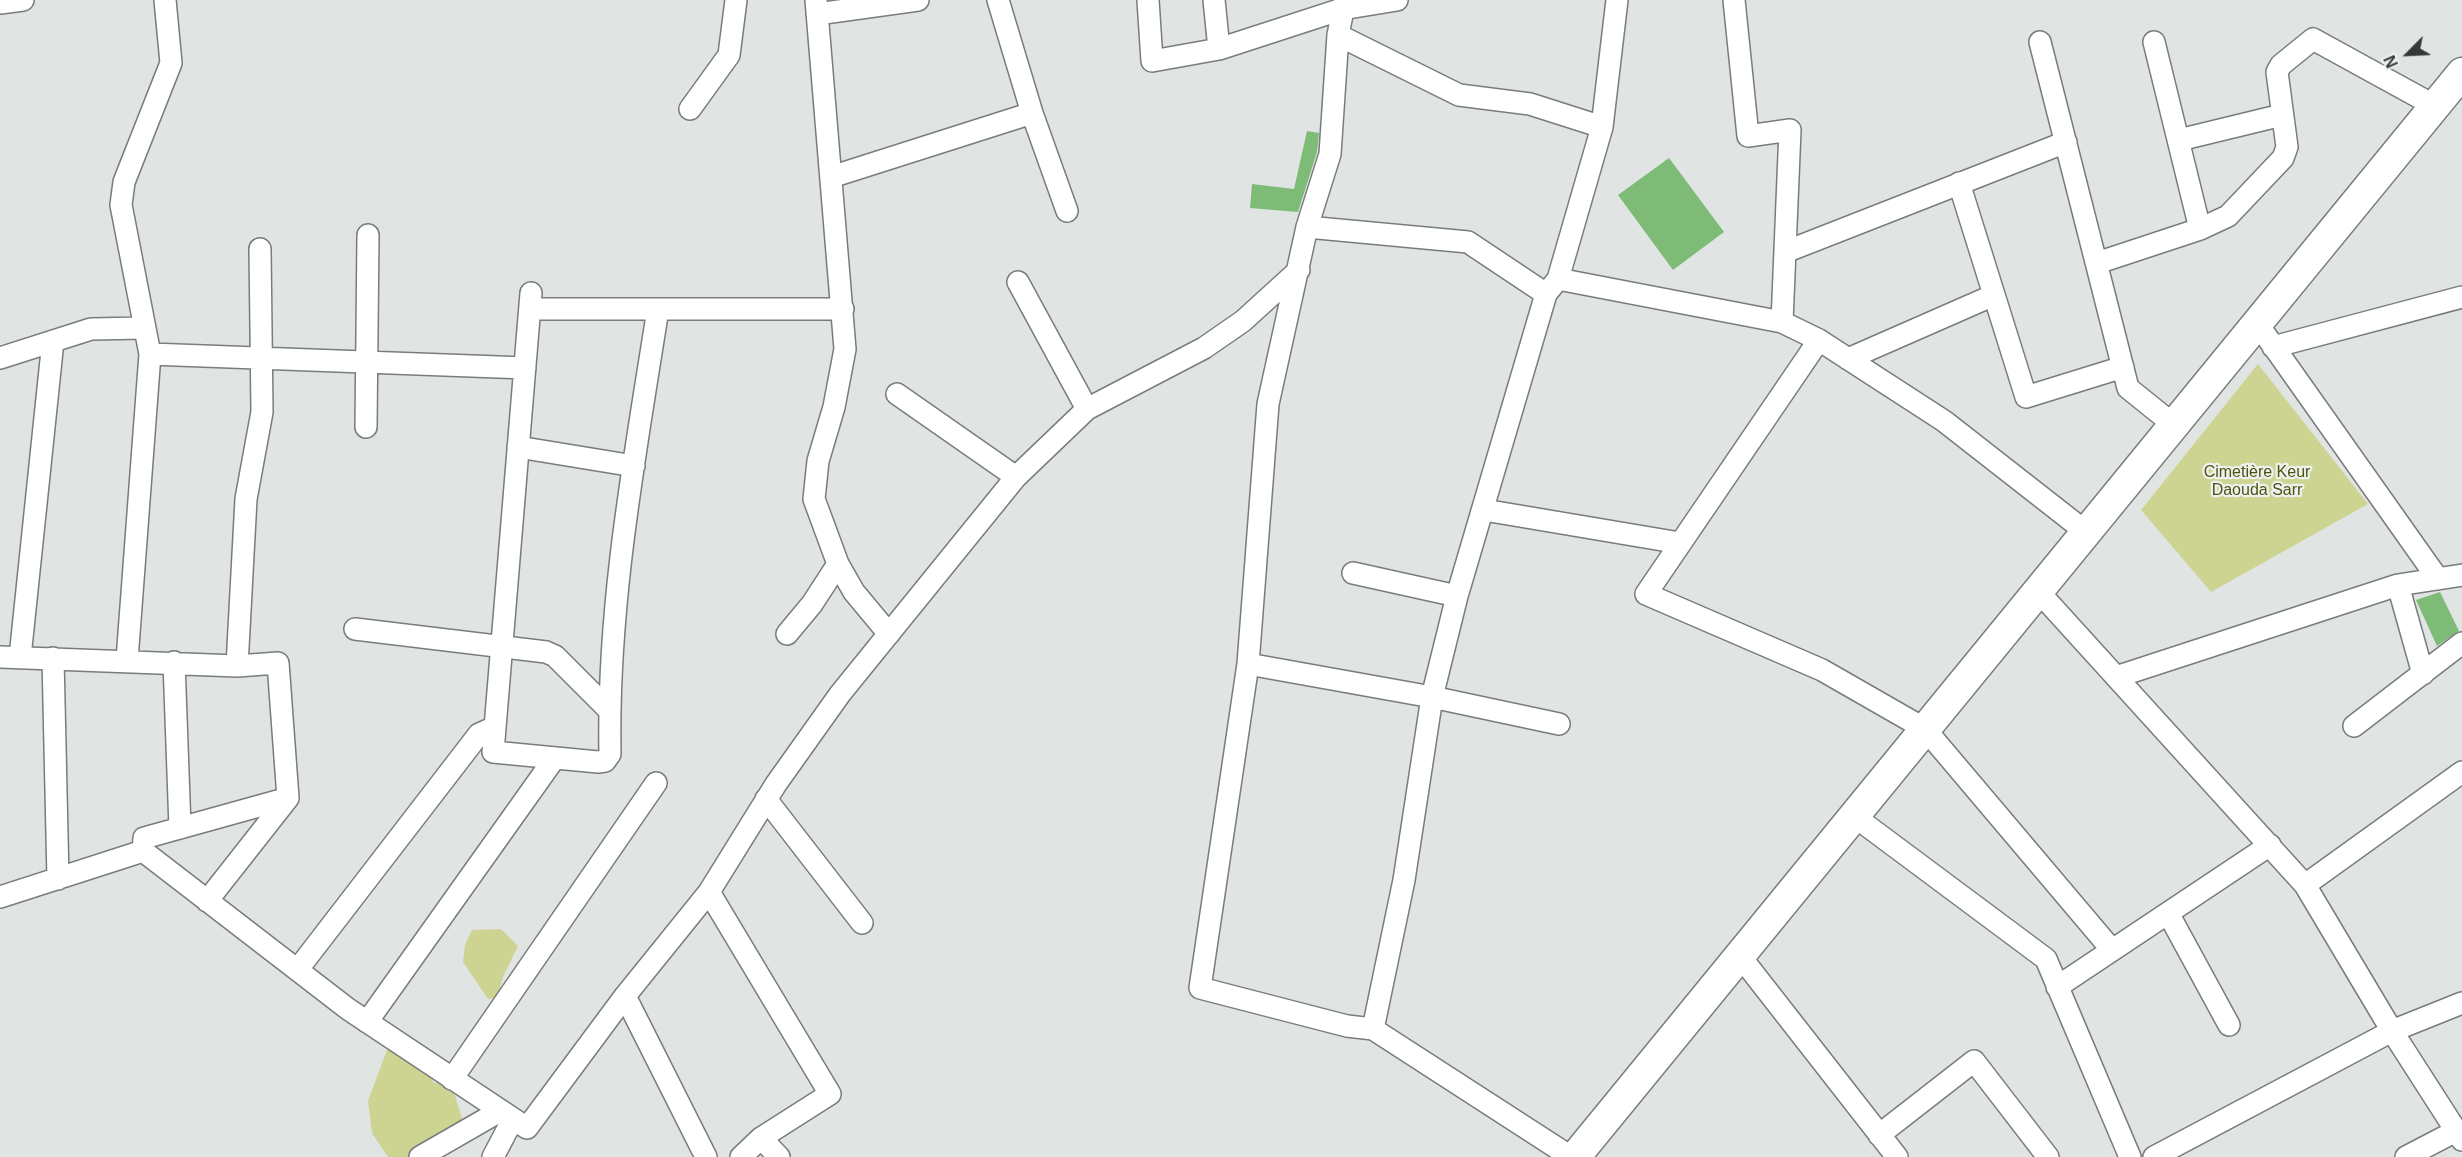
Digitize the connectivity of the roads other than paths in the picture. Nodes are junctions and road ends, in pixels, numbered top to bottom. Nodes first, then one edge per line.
1 (23, 0) edge
2 (165, 0) edge
3 (736, 0) edge
4 (918, 0) edge
5 (998, 0) edge
6 (1148, 0) edge
7 (1214, 0) edge
8 (1397, 0) edge
9 (1617, 0) edge
10 (1734, 0) edge
11 (0, 3) edge
12 (1344, 5) edge
13 (816, 7) edge
14 (1338, 35) junction
15 (2040, 42) dead end
16 (2154, 42) dead end
17 (1219, 49) junction
18 (2462, 73) edge
19 (2435, 106) junction
20 (690, 109) dead end
21 (1032, 113) junction
22 (2282, 116) junction
23 (1602, 127) junction
24 (2179, 140) junction
25 (2066, 142) junction
26 (831, 177) junction
27 (1959, 183) junction
28 (1067, 211) dead end
29 (1307, 227) junction
30 (2200, 229) junction
31 (368, 235) dead end
32 (260, 249) dead end
33 (1785, 252) junction
34 (2097, 263) junction
35 (1299, 270) junction
36 (1018, 282) dead end
37 (1552, 286) junction
38 (1994, 295) junction
39 (2462, 297) edge
40 (658, 309) junction
41 (843, 309) junction
42 (1782, 322) junction
43 (144, 328) junction
44 (2265, 335) junction
45 (1819, 340) junction
46 (53, 341) junction
47 (150, 354) junction
48 (0, 358) edge
49 (261, 358) junction
50 (1848, 359) junction
51 (367, 362) junction
52 (2123, 367) junction
53 (525, 368) junction
54 (897, 394) dead end
55 (1087, 409) junction
56 (2174, 425) junction
57 (366, 427) dead end
58 (519, 447) junction
59 (634, 466) junction
60 (1016, 477) junction
61 (1484, 510) junction
62 (2086, 532) junction
63 (1680, 543) junction
64 (838, 564) junction
65 (1353, 573) dead end
66 (2462, 575) edge
67 (2438, 579) junction
68 (2398, 585) junction
69 (2038, 591) junction
70 (1457, 596) junction
71 (355, 629) dead end
72 (787, 634) dead end
73 (889, 634) junction
74 (2462, 643) edge
75 (501, 648) junction
76 (10, 657) edge
77 (53, 658) junction
78 (127, 660) junction
79 (174, 662) junction
80 (1248, 664) junction
81 (237, 666) junction
82 (2423, 674) junction
83 (2116, 677) junction
84 (1432, 697) junction
85 (609, 710) junction
86 (1559, 724) dead end
87 (2354, 726) dead end
88 (495, 727) junction
89 (1925, 729) junction
90 (554, 759) junction
91 (2462, 772) edge
92 (657, 783) dead end
93 (288, 798) junction
94 (766, 800) junction
95 (1854, 816) junction
96 (180, 828) junction
97 (2270, 845) junction
98 (143, 852) junction
99 (58, 879) junction
100 (2305, 885) junction
101 (709, 892) junction
102 (0, 897) edge
103 (207, 901) junction
104 (2168, 913) junction
105 (862, 923) dead end
106 (2112, 950) junction
107 (1740, 956) junction
108 (298, 969) junction
109 (2057, 987) junction
110 (625, 996) junction
111 (2462, 1003) edge
112 (367, 1022) junction
113 (2229, 1025) dead end
114 (1373, 1029) junction
115 (2392, 1031) junction
116 (452, 1079) junction
117 (506, 1115) junction
118 (1880, 1135) junction
119 (2459, 1136) edge
120 (761, 1138) junction
121 (420, 1157) edge
122 (493, 1157) edge
123 (706, 1157) edge
124 (741, 1157) edge
125 (779, 1157) edge
126 (1573, 1157) edge
127 (1897, 1157) edge
128 (2048, 1157) edge
129 (2130, 1157) edge
130 (2154, 1157) edge
131 (2406, 1157) edge

1 - 11 street
2 - 43 street
3 - 20 street
4 - 13 street
5 - 21 street
6 - 17 street
7 - 17 street
8 - 12 street
9 - 23 street
10 - 33 street
12 - 14 street
12 - 17 street
13 - 26 street
14 - 23 street
14 - 29 street
15 - 25 street
16 - 24 street
18 - 19 street
19 - 22 street
19 - 44 street
21 - 26 street
21 - 28 street
22 - 24 street
22 - 30 street
23 - 37 street
24 - 30 street
25 - 27 street
25 - 34 street
26 - 41 street
27 - 33 street
27 - 38 street
29 - 35 street
29 - 37 street
30 - 34 street
31 - 51 street
32 - 49 street
33 - 42 street
34 - 52 street
35 - 55 street
35 - 80 street
36 - 55 street
37 - 42 street
37 - 61 street
38 - 50 street
38 - 52 street
39 - 44 street
40 - 41 street
40 - 53 street
40 - 59 street
41 - 64 street
42 - 45 street
43 - 46 street
43 - 47 street
44 - 56 street
44 - 67 street
45 - 50 street
45 - 63 street
46 - 48 street
46 - 76 street
47 - 49 street
47 - 78 street
49 - 51 street
49 - 81 street
50 - 62 street
51 - 53 street
51 - 57 street
52 - 56 street
53 - 58 street
54 - 60 street
55 - 60 street
56 - 62 street
58 - 59 street
58 - 75 street
59 - 85 street
60 - 73 street
61 - 63 street
61 - 70 street
62 - 69 street
63 - 89 street
64 - 72 street
64 - 73 street
65 - 70 street
66 - 67 street
67 - 68 street
68 - 82 street
68 - 83 street
69 - 83 street
69 - 89 street
70 - 84 street
71 - 75 street
73 - 94 street
74 - 82 street
75 - 85 street
75 - 88 street
76 - 77 street
77 - 78 street
77 - 99 street
78 - 79 street
79 - 81 street
79 - 96 street
80 - 84 street
80 - 114 street
81 - 93 street
82 - 87 street
83 - 97 street
84 - 86 street
84 - 114 street
85 - 90 street
88 - 90 street
88 - 108 street
89 - 95 street
89 - 106 street
90 - 112 street
91 - 100 street
92 - 116 street
93 - 96 street
93 - 103 street
94 - 101 street
94 - 105 street
95 - 107 street
95 - 109 street
96 - 98 street
97 - 100 street
97 - 104 street
98 - 99 street
98 - 103 street
99 - 102 street
100 - 115 street
101 - 110 street
101 - 120 street
103 - 108 street
104 - 106 street
104 - 113 street
106 - 109 street
107 - 118 street
107 - 126 street
108 - 112 street
109 - 129 street
110 - 117 street
110 - 123 street
111 - 115 street
112 - 116 street
114 - 126 street
115 - 119 street
115 - 130 street
116 - 117 street
117 - 121 street
117 - 122 street
118 - 127 street
118 - 128 street
119 - 131 street
120 - 124 street
120 - 125 street

